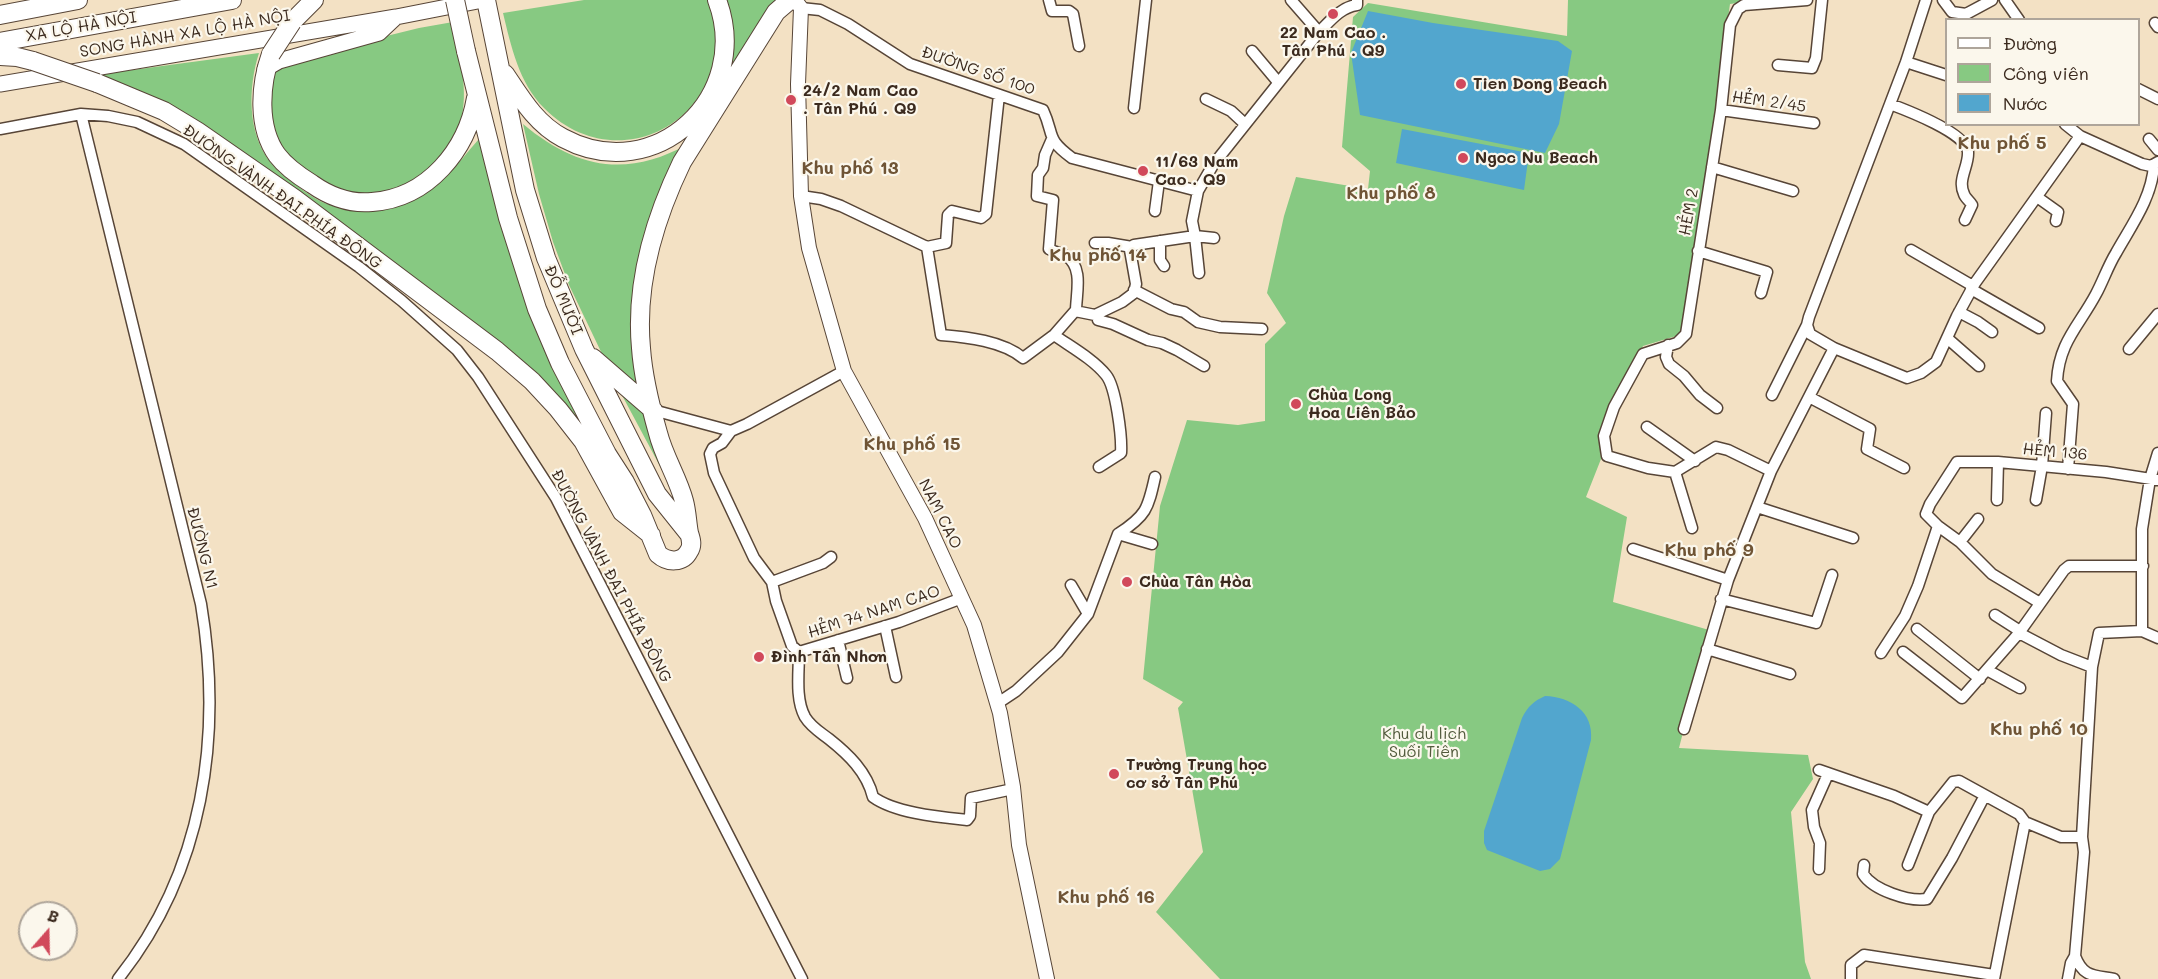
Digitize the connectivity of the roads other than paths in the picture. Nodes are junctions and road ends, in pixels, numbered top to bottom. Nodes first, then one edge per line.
1 (78, 0) edge
2 (232, 0) edge
3 (314, 0) edge
4 (454, 0) edge
5 (464, 0) edge
6 (484, 0) edge
7 (495, 0) edge
8 (1049, 0) edge
9 (1146, 0) edge
10 (1291, 0) edge
11 (1807, 0) edge
12 (1822, 0) edge
13 (1926, 0) edge
14 (1943, 0) edge
15 (1992, 0) edge
16 (2005, 0) edge
17 (716, 2) edge
18 (794, 2) edge
19 (1357, 3) edge
20 (0, 15) edge
21 (396, 17) junction
22 (2018, 18) edge
23 (1319, 32) junction
24 (0, 42) edge
25 (499, 43) junction
26 (1079, 46) dead end
27 (470, 50) junction
28 (1252, 51) dead end
29 (0, 56) edge
30 (268, 62) junction
31 (1906, 62) junction
32 (499, 65) junction
33 (1778, 65) dead end
34 (479, 69) junction
35 (1945, 74) edge
36 (1278, 82) junction
37 (0, 84) edge
38 (513, 85) junction
39 (2140, 90) edge
40 (477, 92) junction
41 (999, 95) junction
42 (1206, 99) dead end
43 (2158, 99) edge
44 (1890, 104) junction
45 (1134, 108) dead end
46 (1721, 110) junction
47 (81, 114) junction
48 (1814, 123) dead end
49 (1245, 124) junction
50 (2067, 126) edge
51 (0, 129) edge
52 (2079, 136) junction
53 (1052, 139) junction
54 (2149, 139) dead end
55 (2158, 150) edge
56 (2156, 164) edge
57 (1712, 168) junction
58 (1159, 181) junction
59 (1793, 191) dead end
60 (1198, 192) junction
61 (801, 196) junction
62 (2037, 197) junction
63 (1155, 211) dead end
64 (1965, 220) dead end
65 (2056, 221) dead end
66 (1195, 236) junction
67 (1214, 238) dead end
68 (1160, 241) junction
69 (1095, 243) dead end
70 (927, 247) junction
71 (1132, 247) junction
72 (1911, 250) dead end
73 (1698, 251) junction
74 (1164, 266) dead end
75 (1199, 273) dead end
76 (1972, 288) junction
77 (1134, 290) junction
78 (1761, 293) dead end
79 (1076, 311) junction
80 (1959, 312) junction
81 (2158, 314) edge
82 (1097, 317) junction
83 (1807, 325) junction
84 (2039, 328) dead end
85 (1262, 329) dead end
86 (1992, 332) dead end
87 (1054, 335) junction
88 (1947, 338) junction
89 (1668, 345) junction
90 (1834, 348) junction
91 (584, 349) junction
92 (2129, 350) dead end
93 (601, 366) junction
94 (1204, 366) dead end
95 (1979, 366) dead end
96 (844, 371) junction
97 (1772, 395) dead end
98 (1809, 398) junction
99 (1717, 408) dead end
100 (653, 410) junction
101 (2046, 413) dead end
102 (1647, 427) dead end
103 (731, 430) junction
104 (2158, 453) edge
105 (1695, 461) junction
106 (1998, 462) junction
107 (2042, 466) junction
108 (1099, 467) dead end
109 (1904, 468) dead end
110 (2068, 469) junction
111 (1771, 471) junction
112 (1675, 472) junction
113 (1155, 477) dead end
114 (2154, 480) edge
115 (625, 482) junction
116 (1997, 500) dead end
117 (2036, 500) dead end
118 (1757, 507) junction
119 (1978, 519) dead end
120 (688, 526) junction
121 (1938, 526) junction
122 (1692, 528) dead end
123 (1118, 534) junction
124 (651, 535) junction
125 (1853, 538) dead end
126 (1960, 542) junction
127 (1152, 544) dead end
128 (1633, 549) dead end
129 (831, 557) dead end
130 (2143, 566) junction
131 (1832, 575) dead end
132 (1728, 580) junction
133 (772, 582) junction
134 (1071, 585) dead end
135 (962, 598) junction
136 (1721, 599) junction
137 (2040, 603) junction
138 (1088, 614) junction
139 (1995, 615) dead end
140 (885, 626) junction
141 (1917, 629) dead end
142 (2142, 631) junction
143 (2020, 632) junction
144 (2158, 638) edge
145 (838, 640) junction
146 (1707, 649) junction
147 (799, 652) junction
148 (1903, 652) dead end
149 (1881, 653) dead end
150 (2092, 667) junction
151 (1987, 670) junction
152 (1790, 674) dead end
153 (896, 677) dead end
154 (847, 678) dead end
155 (1980, 679) junction
156 (2020, 688) dead end
157 (998, 703) junction
158 (1683, 729) dead end
159 (1013, 789) junction
160 (1984, 797) junction
161 (1929, 812) junction
162 (2025, 822) junction
163 (2082, 837) junction
164 (1864, 865) dead end
165 (1908, 866) dead end
166 (1819, 869) dead end
167 (2075, 956) junction
168 (1994, 977) edge
169 (118, 979) edge
170 (802, 979) edge
171 (1047, 979) edge
172 (1851, 979) edge
173 (2068, 979) edge
174 (2114, 979) edge

1 - 20 highway, XA LỘ HÀ NỘI
2 - 24 highway, XA LỘ HÀ NỘI
3 - 30 highway, bridge
4 - 27 highway, bridge
5 - 27 highway
6 - 21 main road, SONG HÀNH XA LỘ HÀ NỘI
6 - 25 highway
7 - 25 highway
8 - 26 street
9 - 45 street
10 - 23 street
11 - 46 street, HẺM 2
12 - 33 street
13 - 31 street
14 - 15 street
16 - 22 street
17 - 38 highway
18 - 41 street, ĐƯỜNG SỐ 100
18 - 61 street, NAM CAO
18 - 100 highway
19 - 23 street
21 - 30 main road
21 - 37 main road, SONG HÀNH XA LỘ HÀ NỘI
23 - 36 street
25 - 32 highway, ĐỖ MƯỜI
25 - 38 highway, ĐỖ MƯỜI
27 - 34 highway, ĐỖ MƯỜI
27 - 40 highway, ĐỖ MƯỜI
28 - 36 street
29 - 124 highway, XA LỘ HÀ NỘI, bridge
30 - 40 highway
31 - 35 street
31 - 44 street
32 - 38 highway
32 - 91 highway, ĐỖ MƯỜI
34 - 40 highway
34 - 115 highway, ĐỖ MƯỜI
36 - 49 street
38 - 93 highway, ĐỖ MƯỜI
39 - 43 street
40 - 115 highway, ĐỖ MƯỜI
41 - 53 street, ĐƯỜNG SỐ 100
41 - 70 street
42 - 49 street
44 - 64 street
44 - 83 street
46 - 48 street, HẺM 2/45
46 - 57 street, HẺM 2
47 - 51 street, ĐƯỜNG VÀNH ĐAI PHÍA ĐÔNG
47 - 169 street, ĐƯỜNG N1
47 - 170 street, ĐƯỜNG VÀNH ĐAI PHÍA ĐÔNG
49 - 60 street
50 - 52 street
52 - 56 street
52 - 62 street
53 - 58 street
53 - 79 street
54 - 55 street
56 - 110 street
57 - 59 street
57 - 73 street, HẺM 2
58 - 60 street
58 - 63 street
60 - 66 street
61 - 70 street
61 - 96 street, NAM CAO
62 - 65 street
62 - 76 street
66 - 67 street
66 - 68 street
66 - 75 street
68 - 71 street
68 - 74 street
69 - 71 street
70 - 87 street
71 - 77 street
72 - 76 street
73 - 78 street
73 - 89 street, HẺM 2
76 - 80 street
76 - 84 street
77 - 82 street
77 - 85 street
79 - 82 street
79 - 87 street
80 - 86 street
80 - 88 street
81 - 92 street
82 - 94 street
83 - 90 street
83 - 97 street
87 - 108 street
88 - 90 street
88 - 95 street
89 - 99 street
89 - 112 street, HẺM 2
90 - 98 street
91 - 93 highway
91 - 120 highway, ĐỖ MƯỜI
93 - 100 highway
93 - 120 highway, ĐỖ MƯỜI
96 - 103 street
96 - 135 street, NAM CAO
98 - 109 street
98 - 111 street
100 - 103 street
100 - 120 highway
101 - 107 street
102 - 105 street
103 - 133 street
104 - 114 street
105 - 111 street
105 - 112 street
106 - 107 street, HẺM 136
106 - 116 street
106 - 121 street, HẺM 136
107 - 110 street, HẺM 136
107 - 117 street
110 - 114 street, HẺM 136
111 - 118 street
112 - 122 street
113 - 123 street
114 - 130 street
115 - 124 highway, ĐỖ MƯỜI
118 - 125 street
118 - 132 street
119 - 126 street
120 - 124 highway, ĐỖ MƯỜI
121 - 126 street
121 - 149 street
123 - 127 street
123 - 138 street
126 - 137 street
128 - 132 street
129 - 133 street
130 - 137 street
130 - 142 street
131 - 136 street
132 - 136 street
133 - 147 street, HẺM 74 NAM CAO
134 - 138 street
135 - 140 street, HẺM 74 NAM CAO
135 - 157 street, NAM CAO
136 - 146 street
137 - 143 street
138 - 157 street
139 - 143 street
140 - 145 street, HẺM 74 NAM CAO
140 - 153 street
141 - 155 street
142 - 144 street
142 - 150 street
143 - 150 street
143 - 151 street
145 - 147 street, HẺM 74 NAM CAO
145 - 154 street
146 - 152 street
146 - 158 street
147 - 159 street
148 - 155 street
150 - 163 street
151 - 155 street
151 - 156 street
157 - 159 street, NAM CAO
159 - 171 street, NAM CAO
160 - 161 street
160 - 162 street
160 - 164 street
161 - 165 street
161 - 166 street
162 - 163 street
162 - 168 street
163 - 167 street
167 - 173 street
167 - 174 street
168 - 172 street

